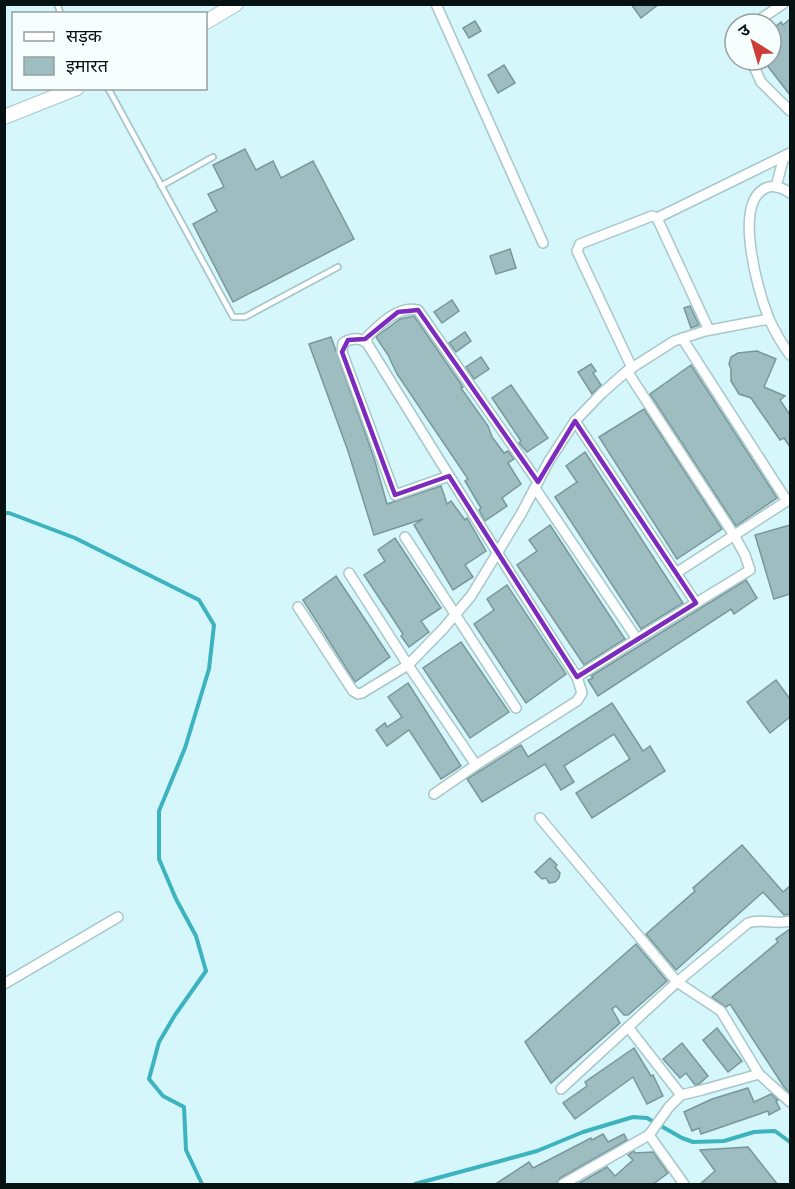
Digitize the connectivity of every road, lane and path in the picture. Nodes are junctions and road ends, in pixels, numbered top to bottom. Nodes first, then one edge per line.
1 (236, 4) edge
2 (436, 4) edge
3 (207, 21) edge
4 (756, 72) edge
5 (72, 90) edge
6 (109, 90) edge
7 (790, 111) edge
8 (4, 117) edge
9 (790, 153) edge
10 (213, 157) dead end
11 (161, 186) junction
12 (776, 187) junction
13 (790, 193) edge
14 (657, 218) junction
15 (543, 243) dead end
16 (338, 267) dead end
17 (769, 319) junction
18 (709, 330) junction
19 (682, 338) junction
20 (367, 343) junction
21 (790, 355) edge
22 (630, 369) junction
23 (575, 421) junction
24 (449, 476) junction
25 (537, 485) junction
26 (789, 500) edge
27 (734, 536) junction
28 (405, 537) dead end
29 (497, 555) junction
30 (349, 573) dead end
31 (676, 573) junction
32 (696, 603) junction
33 (298, 607) dead end
34 (456, 615) junction
35 (637, 639) junction
36 (408, 665) junction
37 (577, 677) junction
38 (516, 708) dead end
39 (476, 765) junction
40 (434, 794) dead end
41 (540, 818) dead end
42 (118, 917) dead end
43 (790, 921) edge
44 (677, 982) junction
45 (4, 984) edge
46 (628, 1027) junction
47 (759, 1074) junction
48 (561, 1089) dead end
49 (681, 1095) junction
50 (790, 1101) edge
51 (649, 1135) junction
52 (563, 1185) edge
53 (684, 1185) edge

1 - 3 street
2 - 15 street
4 - 7 street
5 - 8 street
6 - 11 lane
9 - 12 street
9 - 14 street
10 - 11 lane
11 - 16 lane
12 - 13 street
12 - 17 street
14 - 18 street
14 - 22 street
17 - 18 street
17 - 21 street
18 - 19 street
19 - 22 street
19 - 26 street
20 - 24 street
20 - 24 street
20 - 25 street
22 - 23 street
22 - 27 street
23 - 25 street
23 - 31 street
24 - 29 street
25 - 29 street
25 - 35 street
26 - 27 street
27 - 31 street
27 - 32 street
28 - 34 street
29 - 34 street
29 - 37 street
30 - 36 street
31 - 32 street
32 - 35 street
33 - 36 street
34 - 36 street
34 - 38 street
35 - 37 street
36 - 39 street
37 - 39 street
39 - 40 street
41 - 44 street
42 - 45 street
43 - 44 street
44 - 46 street
44 - 47 street
46 - 48 street
46 - 49 street
47 - 49 street
47 - 50 street
49 - 51 street
51 - 52 street
51 - 53 street

